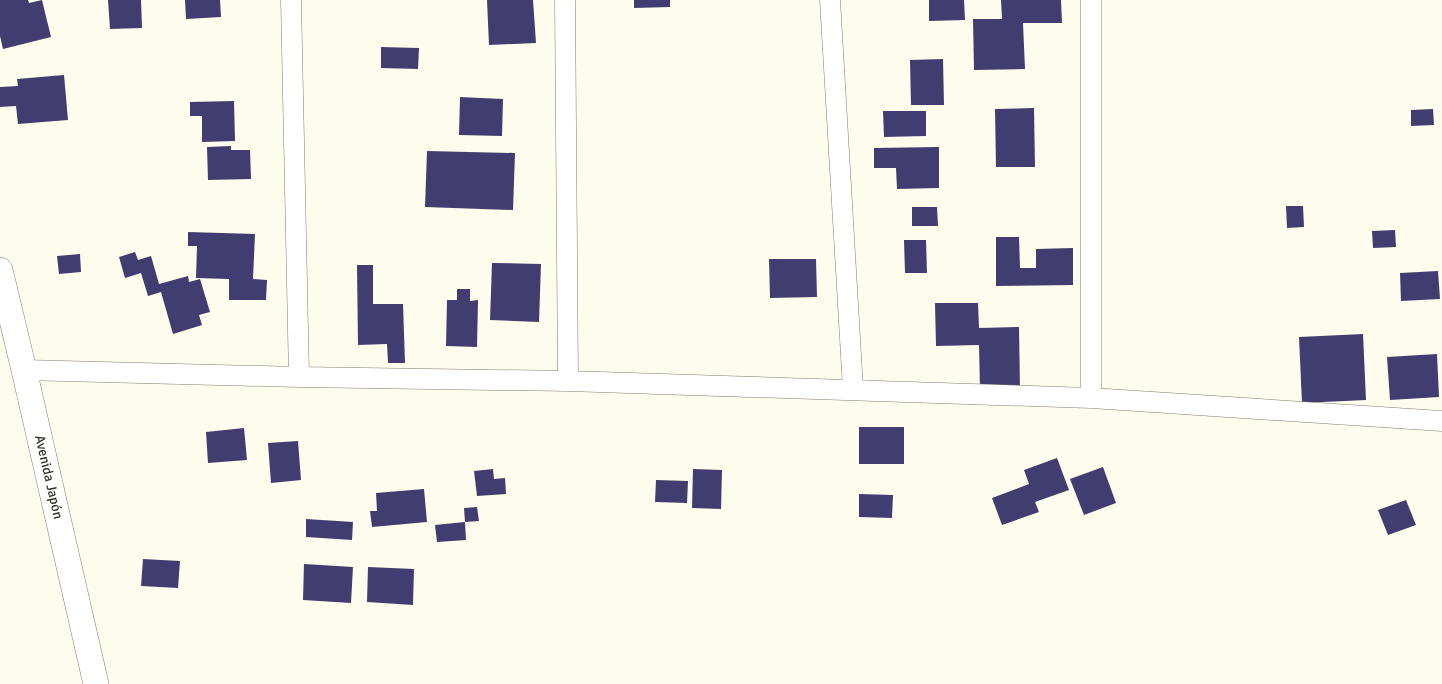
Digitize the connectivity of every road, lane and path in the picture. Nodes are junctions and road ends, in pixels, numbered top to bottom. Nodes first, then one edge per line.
1 (291, 0) edge
2 (565, 0) edge
3 (830, 0) edge
4 (1091, 0) edge
5 (0, 270) edge
6 (24, 370) junction
7 (299, 377) junction
8 (568, 381) junction
9 (853, 390) junction
10 (1092, 398) junction
11 (1442, 421) edge
12 (96, 684) edge

1 - 7 street
2 - 8 street
3 - 9 street
4 - 10 street
5 - 6 street, Avenida Japón
6 - 7 street
6 - 12 street, Avenida Japón
7 - 8 street
8 - 9 street
9 - 10 street
10 - 11 street

